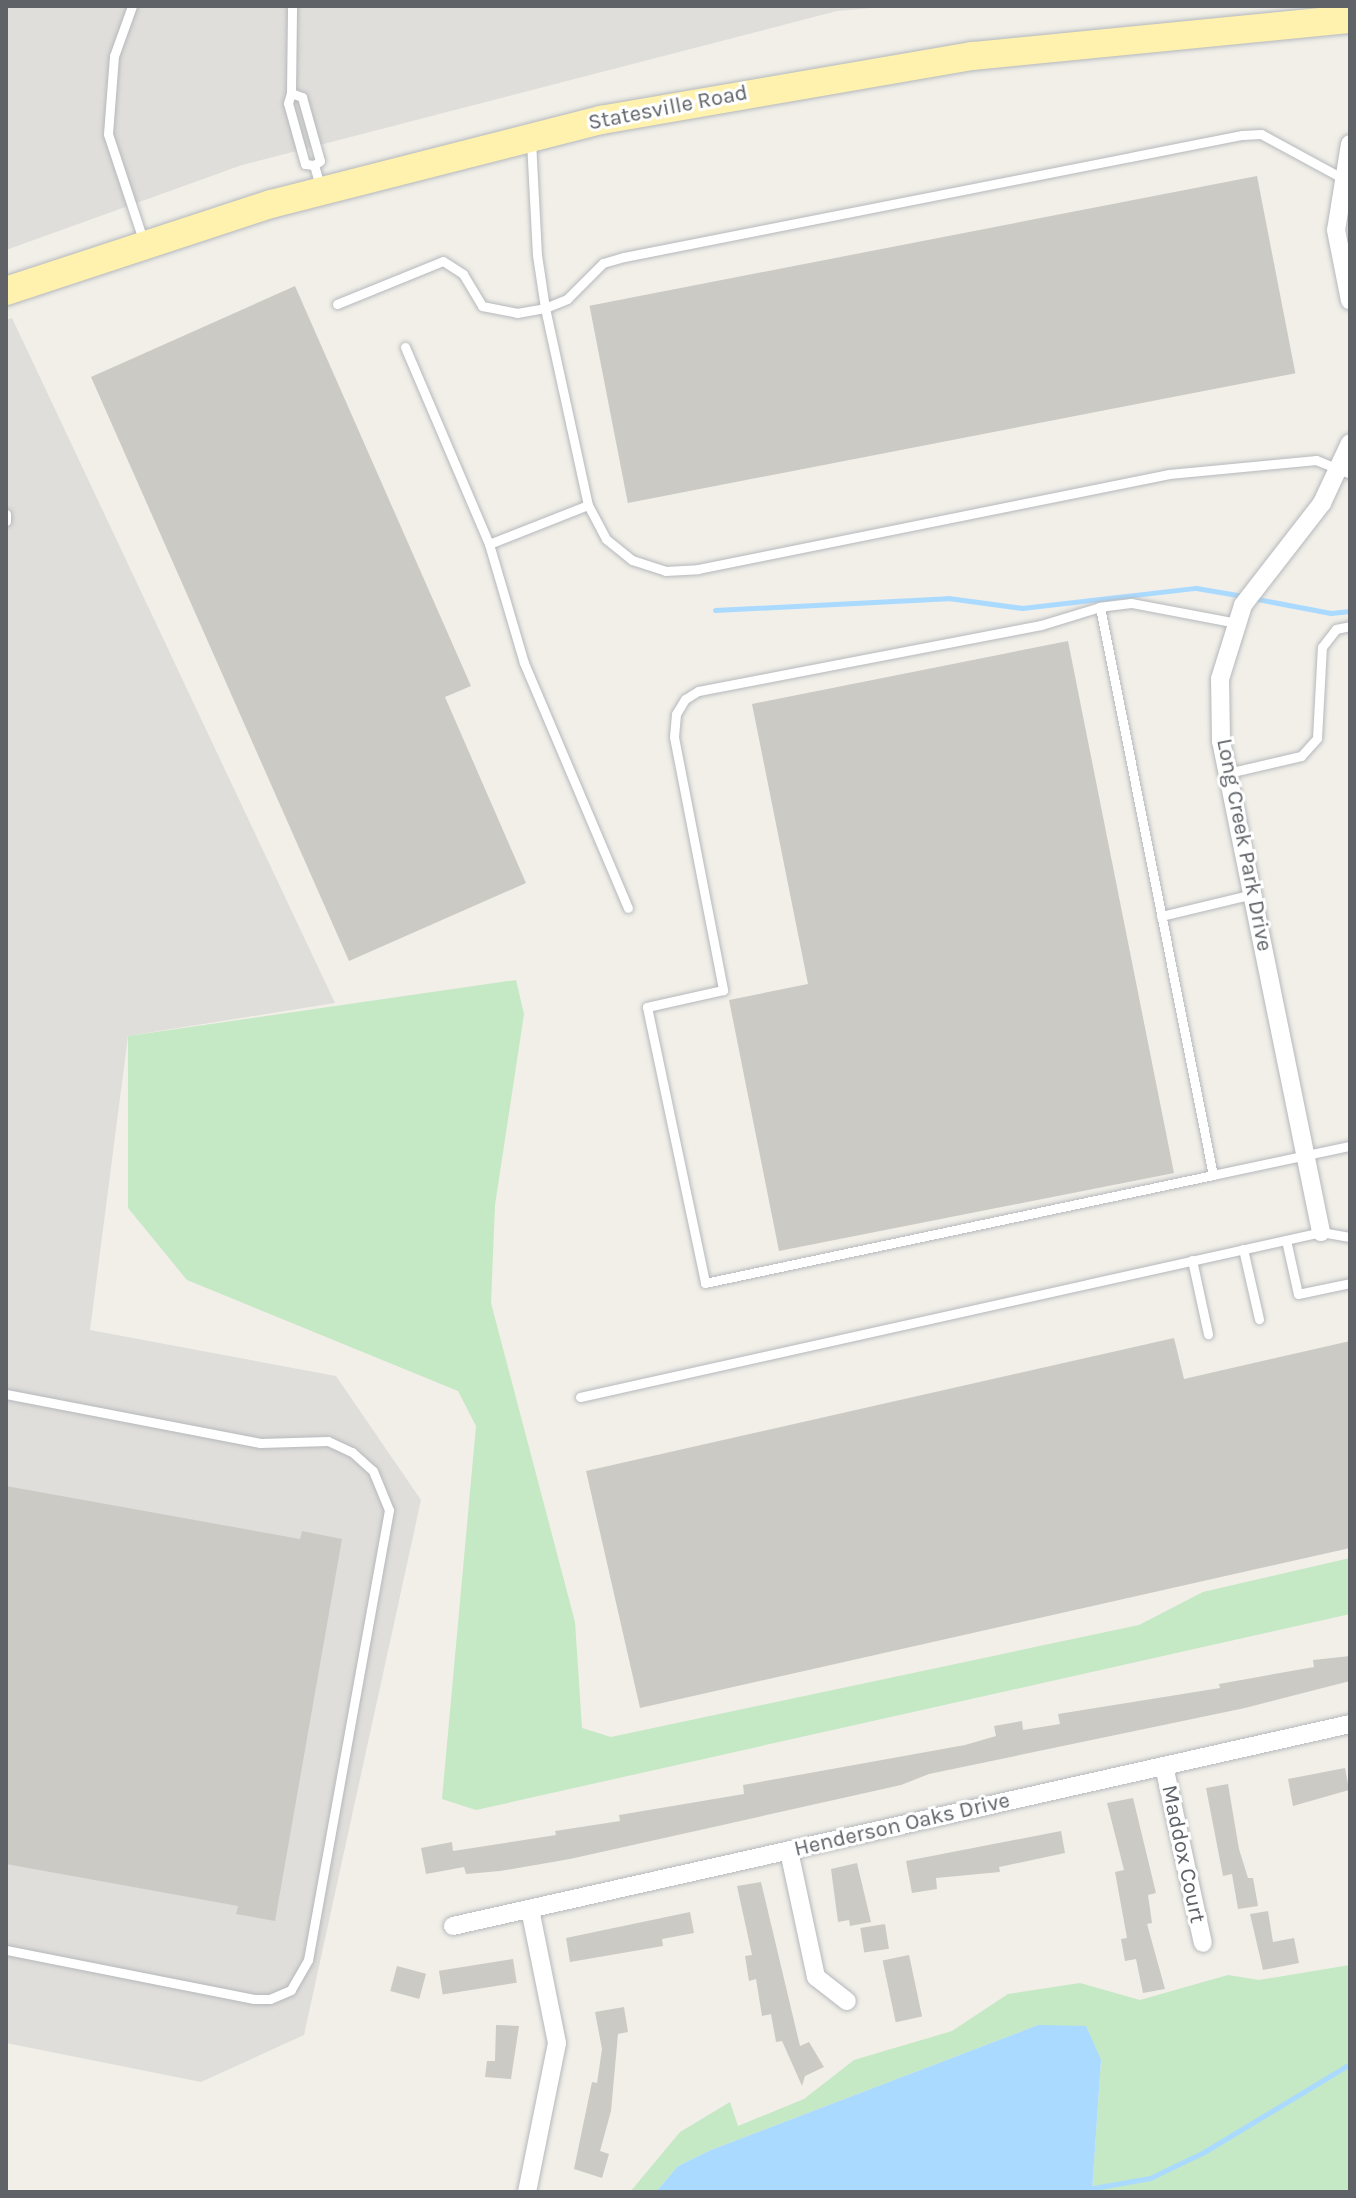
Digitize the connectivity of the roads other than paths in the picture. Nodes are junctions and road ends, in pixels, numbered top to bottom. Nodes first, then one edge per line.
1 (132, 6) edge
2 (292, 6) edge
3 (1350, 19) edge
4 (291, 93) junction
5 (530, 137) junction
6 (1350, 144) edge
7 (318, 178) junction
8 (1344, 179) junction
9 (144, 243) junction
10 (6, 291) edge
11 (1350, 301) edge
12 (337, 304) dead end
13 (545, 308) junction
14 (405, 347) dead end
15 (1350, 443) edge
16 (1344, 471) edge
17 (588, 505) junction
18 (6, 514) edge
19 (6, 521) edge
20 (489, 544) junction
21 (1100, 607) junction
22 (1237, 623) junction
23 (1350, 626) edge
24 (1228, 773) junction
25 (1253, 894) junction
26 (628, 908) dead end
27 (1161, 916) junction
28 (1350, 1146) edge
29 (1306, 1156) junction
30 (1213, 1175) junction
31 (1321, 1232) junction
32 (1350, 1238) edge
33 (1286, 1240) junction
34 (1243, 1249) junction
35 (1192, 1260) junction
36 (1350, 1283) edge
37 (1259, 1319) dead end
38 (1208, 1334) dead end
39 (6, 1394) edge
40 (580, 1397) dead end
41 (1350, 1724) edge
42 (1164, 1766) junction
43 (789, 1851) junction
44 (530, 1909) junction
45 (453, 1926) dead end
46 (1203, 1943) dead end
47 (6, 1950) edge
48 (847, 2001) dead end
49 (527, 2192) edge

1 - 9 lane
2 - 4 lane
3 - 5 main road, Statesville Road
4 - 7 lane
4 - 7 lane
5 - 7 main road, Statesville Road
5 - 13 lane
6 - 8 street
7 - 9 main road, Statesville Road
8 - 11 street
8 - 13 lane
9 - 10 main road, Statesville Road
12 - 13 lane
13 - 17 lane
14 - 20 lane
15 - 16 street, Long Creek Park Drive
16 - 17 lane
16 - 22 street, Long Creek Park Drive
17 - 20 lane
18 - 19 lane
20 - 26 lane
21 - 22 lane
21 - 27 lane
21 - 30 lane
22 - 24 street, Long Creek Park Drive
23 - 24 lane
24 - 25 street, Long Creek Park Drive
25 - 27 lane
25 - 29 street, Long Creek Park Drive
27 - 30 lane
28 - 29 lane
29 - 30 lane
29 - 31 street, Long Creek Park Drive
31 - 32 lane
31 - 33 lane
33 - 34 lane
33 - 36 lane
34 - 35 lane
34 - 37 lane
35 - 38 lane
35 - 40 lane
39 - 47 lane
41 - 42 street, Henderson Oaks Drive
42 - 43 street, Henderson Oaks Drive
42 - 46 street, Maddox Court
43 - 44 street, Henderson Oaks Drive
43 - 48 street
44 - 45 street, Henderson Oaks Drive
44 - 49 street

